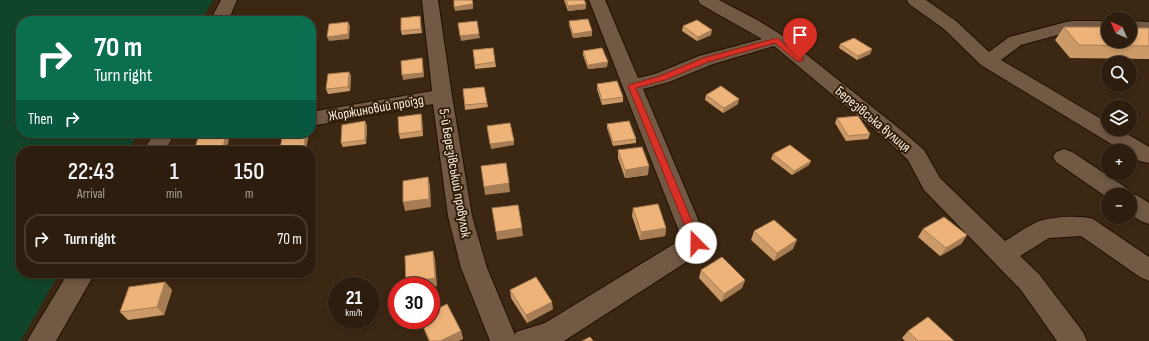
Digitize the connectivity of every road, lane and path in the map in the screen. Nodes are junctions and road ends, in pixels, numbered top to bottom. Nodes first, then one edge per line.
1 (229, 0) edge
2 (430, 0) edge
3 (597, 0) edge
4 (706, 0) edge
5 (915, 0) edge
6 (221, 16) edge
7 (1101, 26) edge
8 (1137, 26) edge
9 (1149, 27) edge
10 (777, 40) junction
11 (988, 61) junction
12 (632, 86) junction
13 (442, 96) junction
14 (316, 118) edge
15 (1148, 156) dead end
16 (1064, 157) dead end
17 (1110, 188) edge
18 (1137, 207) edge
19 (1149, 215) edge
20 (1003, 254) junction
21 (1149, 270) edge
22 (79, 278) edge
23 (41, 341) edge
24 (504, 341) edge
25 (526, 341) edge
26 (1073, 341) edge

1 - 6 street
2 - 13 street, 5-й Березівський провулок
3 - 12 street
4 - 10 street, Березівська вулиця
5 - 11 street
7 - 11 street
8 - 9 street
10 - 12 street
10 - 20 street, Березівська вулиця
11 - 15 street
12 - 25 street
13 - 14 street, Жоржиновий проїзд
13 - 24 street, 5-й Березівський провулок
16 - 17 street
18 - 19 street
20 - 21 street
20 - 26 street, Березівська вулиця
22 - 23 street

